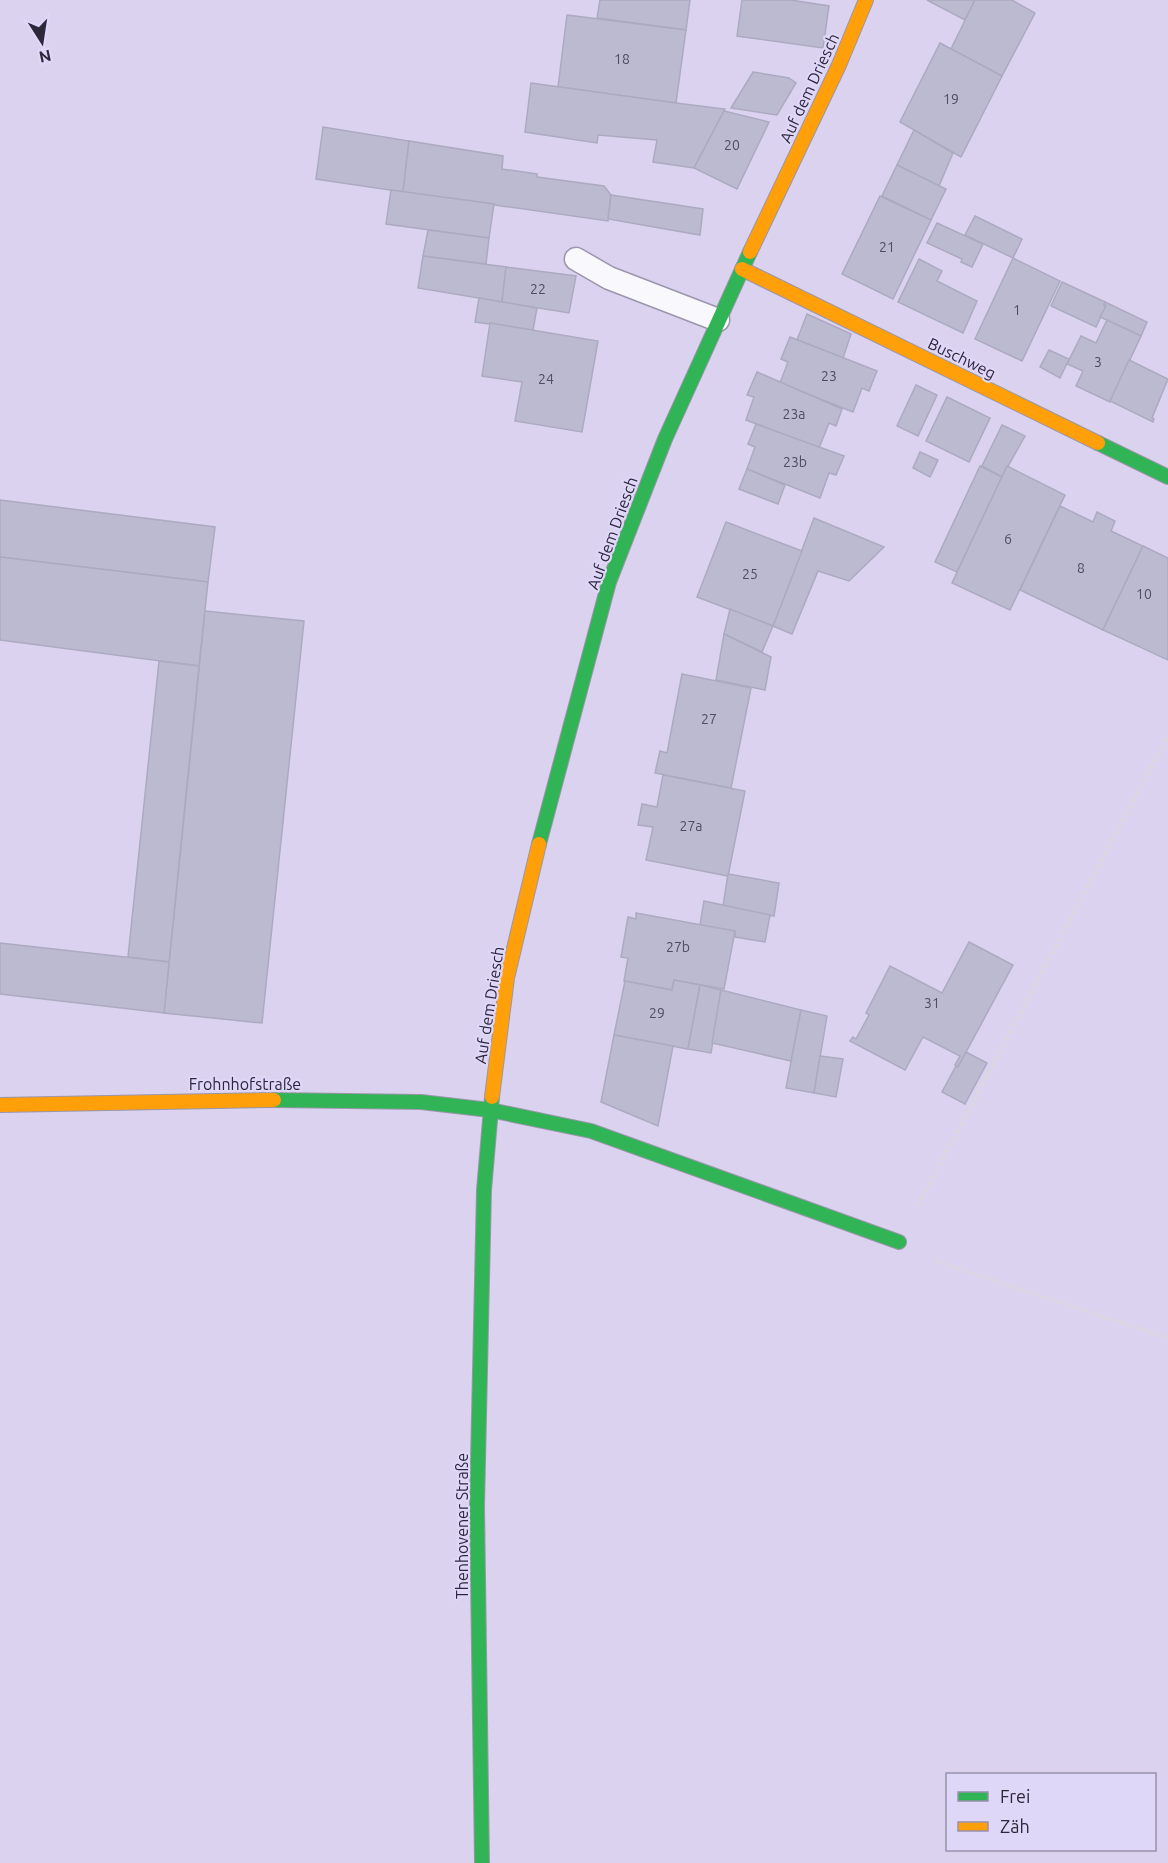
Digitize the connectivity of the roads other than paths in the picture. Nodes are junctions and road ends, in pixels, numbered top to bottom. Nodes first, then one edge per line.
1 (866, 0) edge
2 (576, 259) dead end
3 (742, 269) junction
4 (718, 320) junction
5 (1168, 477) edge
6 (0, 1106) edge
7 (490, 1110) junction
8 (484, 1190) joint
9 (899, 1242) road end
10 (482, 1863) edge

1 - 3 street, Auf dem Driesch
2 - 4 lane
3 - 4 street, Auf dem Driesch
3 - 5 street, Buschweg
4 - 7 street, Auf dem Driesch
6 - 7 street, Frohnhofstraße
7 - 8 street, Auf dem Driesch
7 - 9 street
8 - 10 street, Thenhovener Straße

